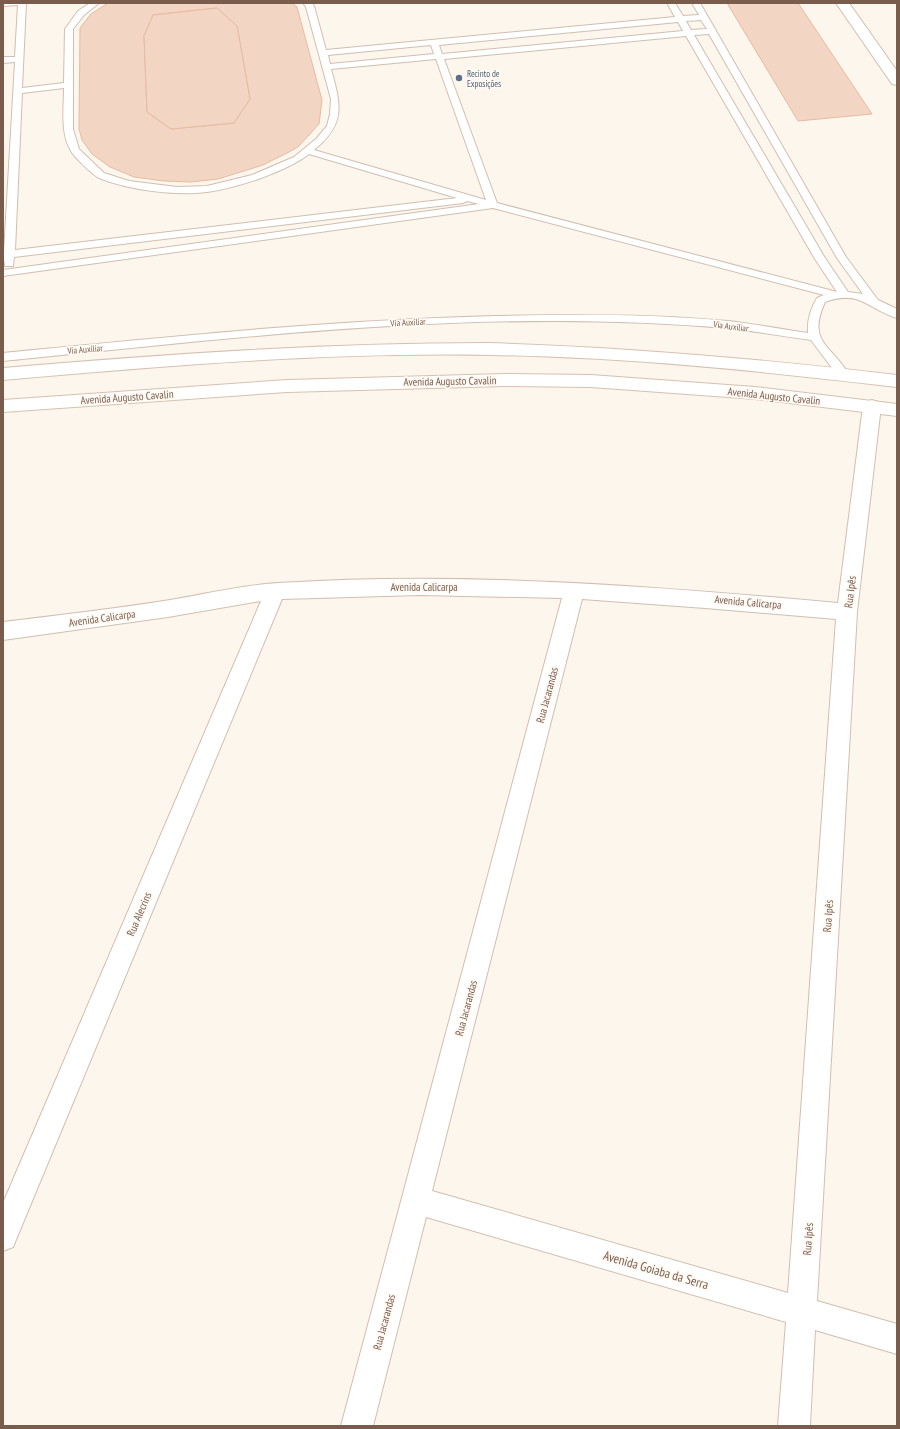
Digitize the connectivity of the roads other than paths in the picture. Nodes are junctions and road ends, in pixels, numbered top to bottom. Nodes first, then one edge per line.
1 (18, 3) edge
2 (22, 3) edge
3 (95, 3) edge
4 (307, 3) edge
5 (671, 3) edge
6 (696, 3) edge
7 (842, 3) edge
8 (3, 4) edge
9 (704, 17) junction
10 (680, 20) junction
11 (589, 28) junction
12 (712, 31) junction
13 (687, 34) junction
14 (595, 42) junction
15 (434, 43) junction
16 (323, 53) junction
17 (439, 57) junction
18 (19, 59) junction
19 (3, 60) edge
20 (327, 67) junction
21 (897, 81) edge
22 (68, 85) junction
23 (18, 91) junction
24 (308, 151) junction
25 (489, 192) junction
26 (471, 199) junction
27 (493, 205) junction
28 (6, 254) edge
29 (6, 272) edge
30 (833, 294) junction
31 (844, 294) junction
32 (873, 300) junction
33 (897, 314) edge
34 (813, 337) junction
35 (502, 350) junction
36 (3, 357) edge
37 (842, 373) junction
38 (3, 374) edge
39 (874, 378) junction
40 (505, 380) junction
41 (897, 381) edge
42 (3, 406) edge
43 (872, 406) junction
44 (897, 410) edge
45 (275, 591) junction
46 (574, 591) junction
47 (847, 612) junction
48 (3, 631) edge
49 (416, 1200) junction
50 (3, 1237) edge
51 (803, 1313) junction
52 (897, 1339) edge
53 (357, 1426) edge
54 (794, 1426) edge

1 - 8 lane
2 - 18 lane
3 - 22 lane
4 - 16 lane
5 - 10 lane
6 - 9 lane
7 - 21 street
9 - 10 lane
9 - 12 lane
10 - 11 lane
10 - 13 lane
11 - 14 lane
11 - 15 lane
12 - 13 lane
12 - 32 lane
13 - 14 lane
13 - 31 lane
14 - 17 lane
15 - 16 lane
15 - 17 lane
16 - 20 lane
17 - 20 lane
17 - 25 lane
18 - 19 lane
18 - 23 lane
20 - 24 lane
22 - 23 lane
22 - 24 lane
23 - 28 lane
24 - 26 lane
25 - 26 lane
25 - 27 lane
26 - 27 lane
26 - 28 lane
27 - 29 lane
27 - 30 lane
28 - 29 lane
30 - 31 lane
30 - 34 lane
31 - 32 lane
32 - 33 lane
34 - 36 lane, Via Auxiliar
34 - 37 lane
35 - 37 street
35 - 38 street
35 - 40 street
37 - 39 street
39 - 41 street
39 - 43 street, Rua Ipês
40 - 42 street, Avenida Augusto Cavalin
40 - 43 street, Avenida Augusto Cavalin
43 - 44 street, Avenida Augusto Cavalin
43 - 47 street, Rua Ipês
45 - 46 street, Avenida Calicarpa
45 - 48 street, Avenida Calicarpa
45 - 50 street, Rua Alecrins
46 - 47 street, Avenida Calicarpa
46 - 49 street, Rua Jacarandas
47 - 51 street, Rua Ipês
49 - 51 street, Avenida Goiaba da Serra
49 - 53 street, Rua Jacarandas
51 - 52 street, Avenida Goiaba da Serra
51 - 54 street, Rua Ipês

